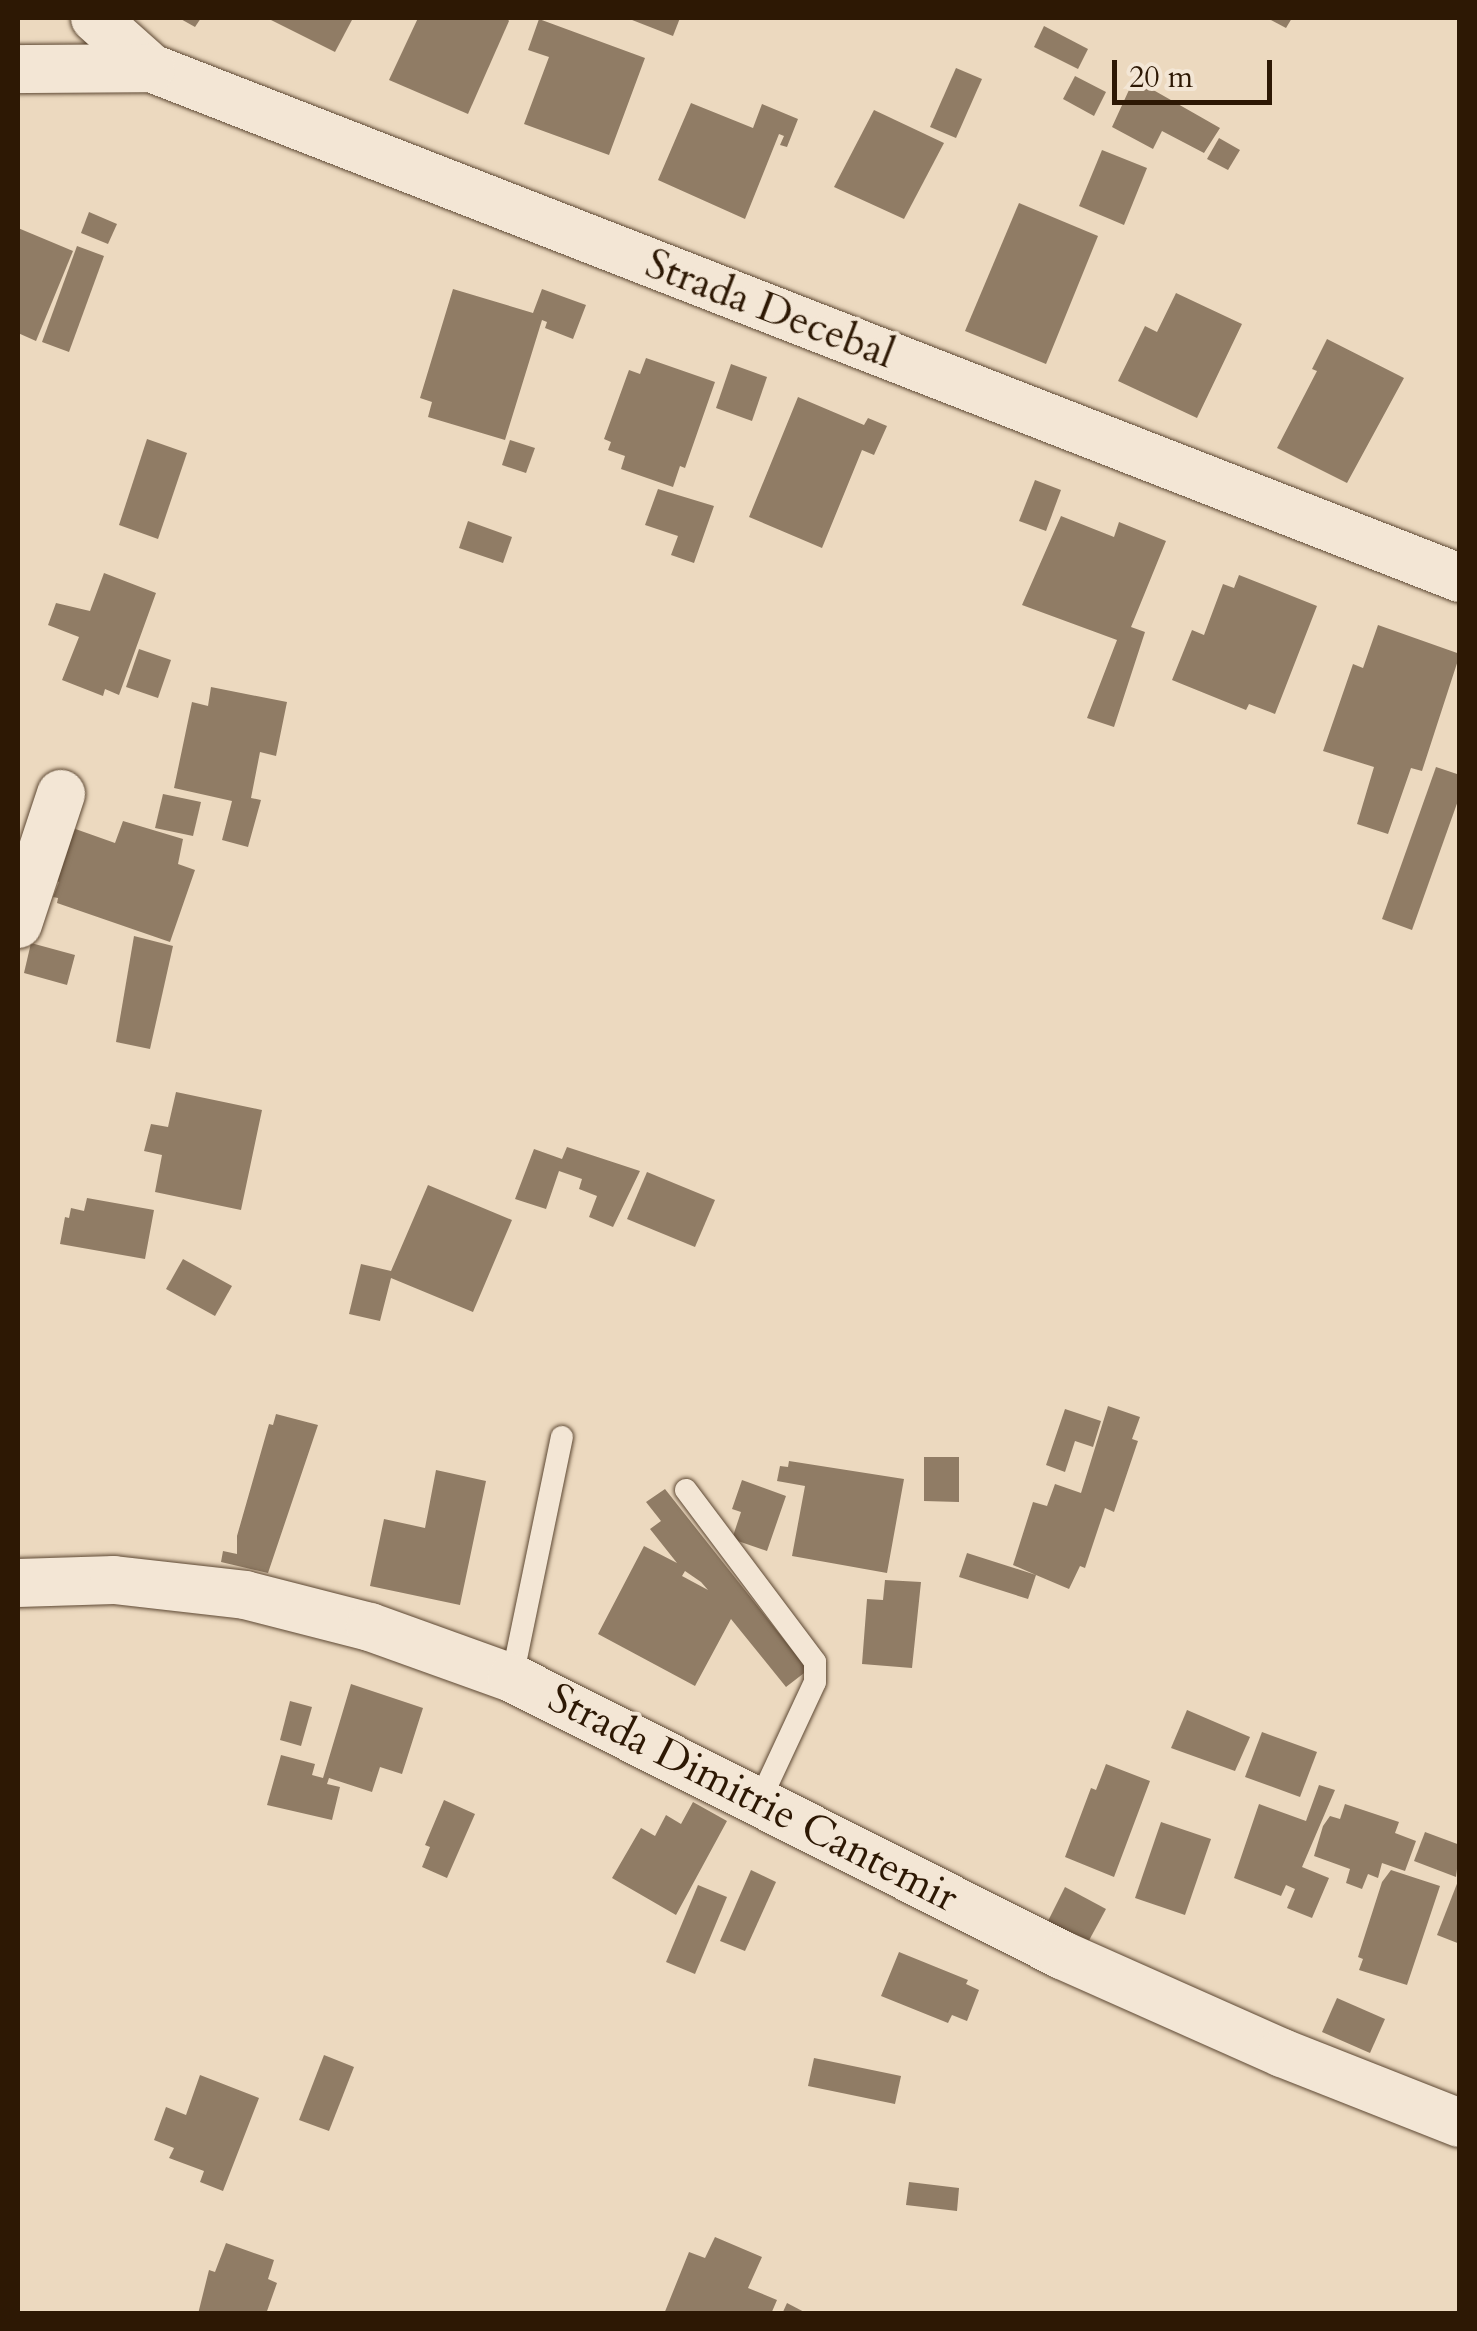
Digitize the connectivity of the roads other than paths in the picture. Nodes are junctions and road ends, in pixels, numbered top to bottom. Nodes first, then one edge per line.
1 (95, 18) edge
2 (150, 68) junction
3 (18, 69) edge
4 (1460, 578) edge
5 (61, 794) dead end
6 (18, 924) edge
7 (562, 1438) dead end
8 (686, 1490) dead end
9 (18, 1583) edge
10 (512, 1678) junction
11 (760, 1800) junction
12 (1460, 2123) edge

1 - 2 street, Strada Decebal
2 - 3 street
2 - 4 street, Strada Decebal
5 - 6 street
7 - 10 lane
8 - 11 lane
9 - 10 street, Strada Dimitrie Cantemir
10 - 11 street, Strada Dimitrie Cantemir
11 - 12 street, Strada Dimitrie Cantemir

